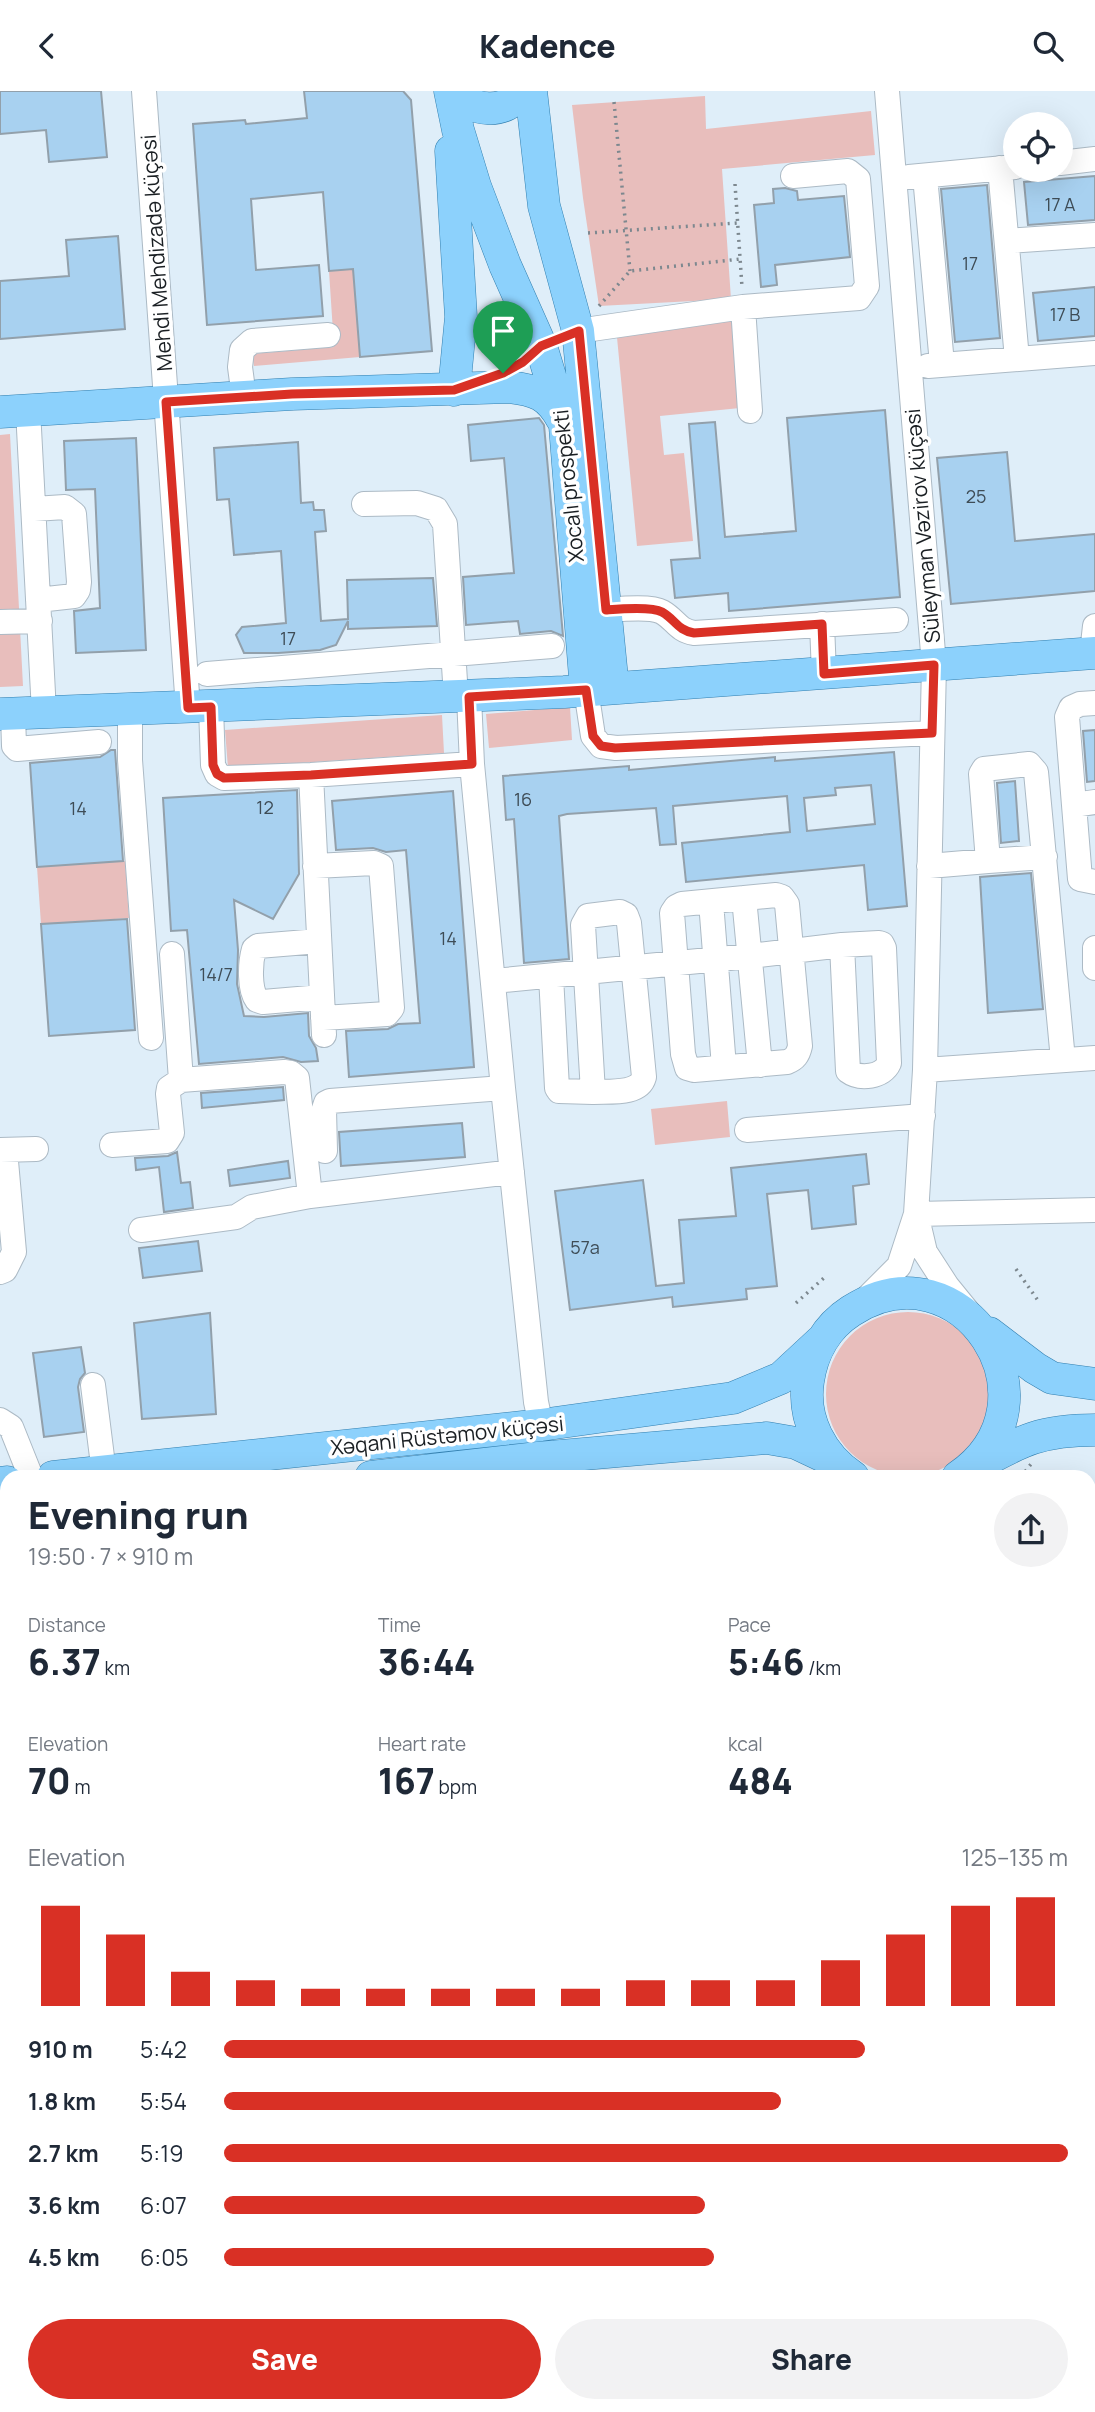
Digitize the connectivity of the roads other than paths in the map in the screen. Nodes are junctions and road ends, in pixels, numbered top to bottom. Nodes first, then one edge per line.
1 (144, 91) edge
2 (451, 91) edge
3 (521, 91) edge
4 (531, 91) edge
5 (887, 91) edge
6 (1095, 159) edge
7 (1073, 162) edge
8 (1003, 168) edge
9 (793, 176) dead end
10 (925, 176) junction
11 (894, 179) junction
12 (1008, 182) edge
13 (1095, 235) edge
14 (1007, 241) junction
15 (558, 263) junction
16 (743, 307) junction
17 (579, 331) junction
18 (328, 335) dead end
19 (541, 346) junction
20 (1095, 353) edge
21 (1017, 359) junction
22 (942, 364) junction
23 (909, 368) junction
24 (454, 390) junction
25 (244, 397) junction
26 (166, 402) junction
27 (14, 411) edge
28 (750, 411) dead end
29 (565, 426) junction
30 (364, 503) dead end
31 (34, 509) junction
32 (39, 610) junction
33 (606, 610) junction
34 (896, 620) dead end
35 (0, 622) edge
36 (822, 624) junction
37 (1094, 644) edge
38 (552, 646) dead end
39 (453, 653) junction
40 (934, 665) junction
41 (207, 674) dead end
42 (824, 674) junction
43 (600, 689) junction
44 (462, 697) junction
45 (1095, 703) edge
46 (200, 708) junction
47 (130, 710) junction
48 (44, 712) junction
49 (6, 714) edge
50 (932, 733) junction
51 (99, 742) dead end
52 (472, 764) junction
53 (311, 775) junction
54 (1085, 803) edge
55 (1045, 857) junction
56 (988, 861) junction
57 (315, 866) junction
58 (929, 866) junction
59 (1095, 882) edge
60 (744, 898) junction
61 (711, 902) junction
62 (319, 941) junction
63 (842, 945) junction
64 (1095, 948) edge
65 (791, 951) junction
66 (172, 954) dead end
67 (750, 956) junction
68 (715, 960) junction
69 (675, 964) junction
70 (632, 968) junction
71 (1095, 968) edge
72 (587, 972) junction
73 (551, 975) junction
74 (494, 981) junction
75 (323, 1017) junction
76 (150, 1038) dead end
77 (1095, 1058) edge
78 (1063, 1060) junction
79 (760, 1065) junction
80 (724, 1067) junction
81 (925, 1070) junction
82 (181, 1080) junction
83 (503, 1088) junction
84 (593, 1092) junction
85 (923, 1116) junction
86 (747, 1130) dead end
87 (112, 1145) dead end
88 (36, 1149) dead end
89 (2, 1150) edge
90 (325, 1151) dead end
91 (512, 1172) junction
92 (310, 1196) junction
93 (1095, 1210) edge
94 (916, 1214) junction
95 (141, 1230) dead end
96 (0, 1272) edge
97 (859, 1305) junction
98 (976, 1323) junction
99 (822, 1340) junction
100 (1095, 1384) edge
101 (93, 1385) dead end
102 (0, 1420) edge
103 (541, 1426) junction
104 (1095, 1430) edge
105 (536, 1467) edge
106 (27, 1470) edge
107 (104, 1470) edge
108 (132, 1470) edge
109 (486, 1470) edge
110 (839, 1470) edge
111 (840, 1470) edge
112 (970, 1470) edge
113 (973, 1470) edge

1 - 26 street, Mehdi Mehdizadə küçəsi
2 - 3 main road
2 - 19 main road, Xocalı prospekti
2 - 24 main road
4 - 15 main road, Xocalı prospekti
5 - 11 street, Süleyman Vəzirov küçəsi
6 - 7 street
8 - 10 street
9 - 16 street
10 - 11 street
10 - 22 street
11 - 23 street, Süleyman Vəzirov küçəsi
12 - 14 street
13 - 14 street
14 - 21 street
15 - 17 main road, Xocalı prospekti
15 - 19 main road
16 - 17 street
16 - 28 street
17 - 19 main road
17 - 33 main road, Xocalı prospekti
18 - 25 street
19 - 24 main road
19 - 29 main road, Xocalı prospekti
20 - 21 street
21 - 22 street
22 - 23 street
23 - 40 street, Süleyman Vəzirov küçəsi
24 - 25 main road
24 - 29 main road
25 - 26 main road
26 - 27 main road
26 - 46 street, Mehdi Mehdizadə küçəsi
27 - 31 street
29 - 43 main road, Xocalı prospekti
30 - 39 street
31 - 32 street
31 - 32 street
32 - 35 street
32 - 48 street
33 - 36 street
33 - 43 main road, Xocalı prospekti
34 - 36 street
36 - 42 street
37 - 40 main road
38 - 39 street
39 - 41 street
39 - 44 street
40 - 42 main road
40 - 50 street, Süleyman Vəzirov küçəsi
42 - 43 main road
43 - 44 main road
43 - 50 street
44 - 46 main road
44 - 52 street
45 - 54 street
46 - 47 main road
46 - 53 street, Mehdi Mehdizadə küçəsi
47 - 48 main road
47 - 76 street
48 - 49 main road
49 - 51 street
50 - 58 street, Süleyman Vəzirov küçəsi
52 - 53 street
52 - 74 street
53 - 57 street
54 - 59 street
55 - 56 street
55 - 56 street
55 - 78 street
56 - 58 street
57 - 62 street
57 - 75 street
58 - 81 street, Süleyman Vəzirov küçəsi
60 - 61 street
60 - 65 street
60 - 67 street
61 - 68 street
61 - 69 street
62 - 75 street
62 - 75 street
63 - 63 street
63 - 65 street
64 - 71 street
65 - 67 street
65 - 79 street
66 - 82 street
67 - 68 street
67 - 79 street
68 - 69 street
68 - 80 street
69 - 70 street
69 - 80 street
70 - 72 street
70 - 72 street
70 - 84 street
72 - 73 street
72 - 84 street
73 - 74 street
73 - 84 street
74 - 83 street
77 - 78 street
78 - 81 street
79 - 80 street
81 - 85 street, Süleyman Vəzirov küçəsi
82 - 87 street
82 - 92 street
83 - 90 street
83 - 91 street
85 - 86 street
85 - 94 street, Süleyman Vəzirov küçəsi
88 - 89 street
89 - 96 street
91 - 92 street
91 - 103 street
92 - 95 street
93 - 94 street
94 - 97 street
94 - 98 street
97 - 98 main road
97 - 99 main road, Xəqani Rüstəmov küçəsi
98 - 100 main road
98 - 112 main road
99 - 103 main road, Xəqani Rüstəmov küçəsi
99 - 111 main road
101 - 107 street
102 - 106 street
103 - 108 main road, Xəqani Rüstəmov küçəsi
104 - 113 main road
105 - 109 main road, Xəqani Rüstəmov küçəsi
105 - 110 main road, Xəqani Rüstəmov küçəsi

